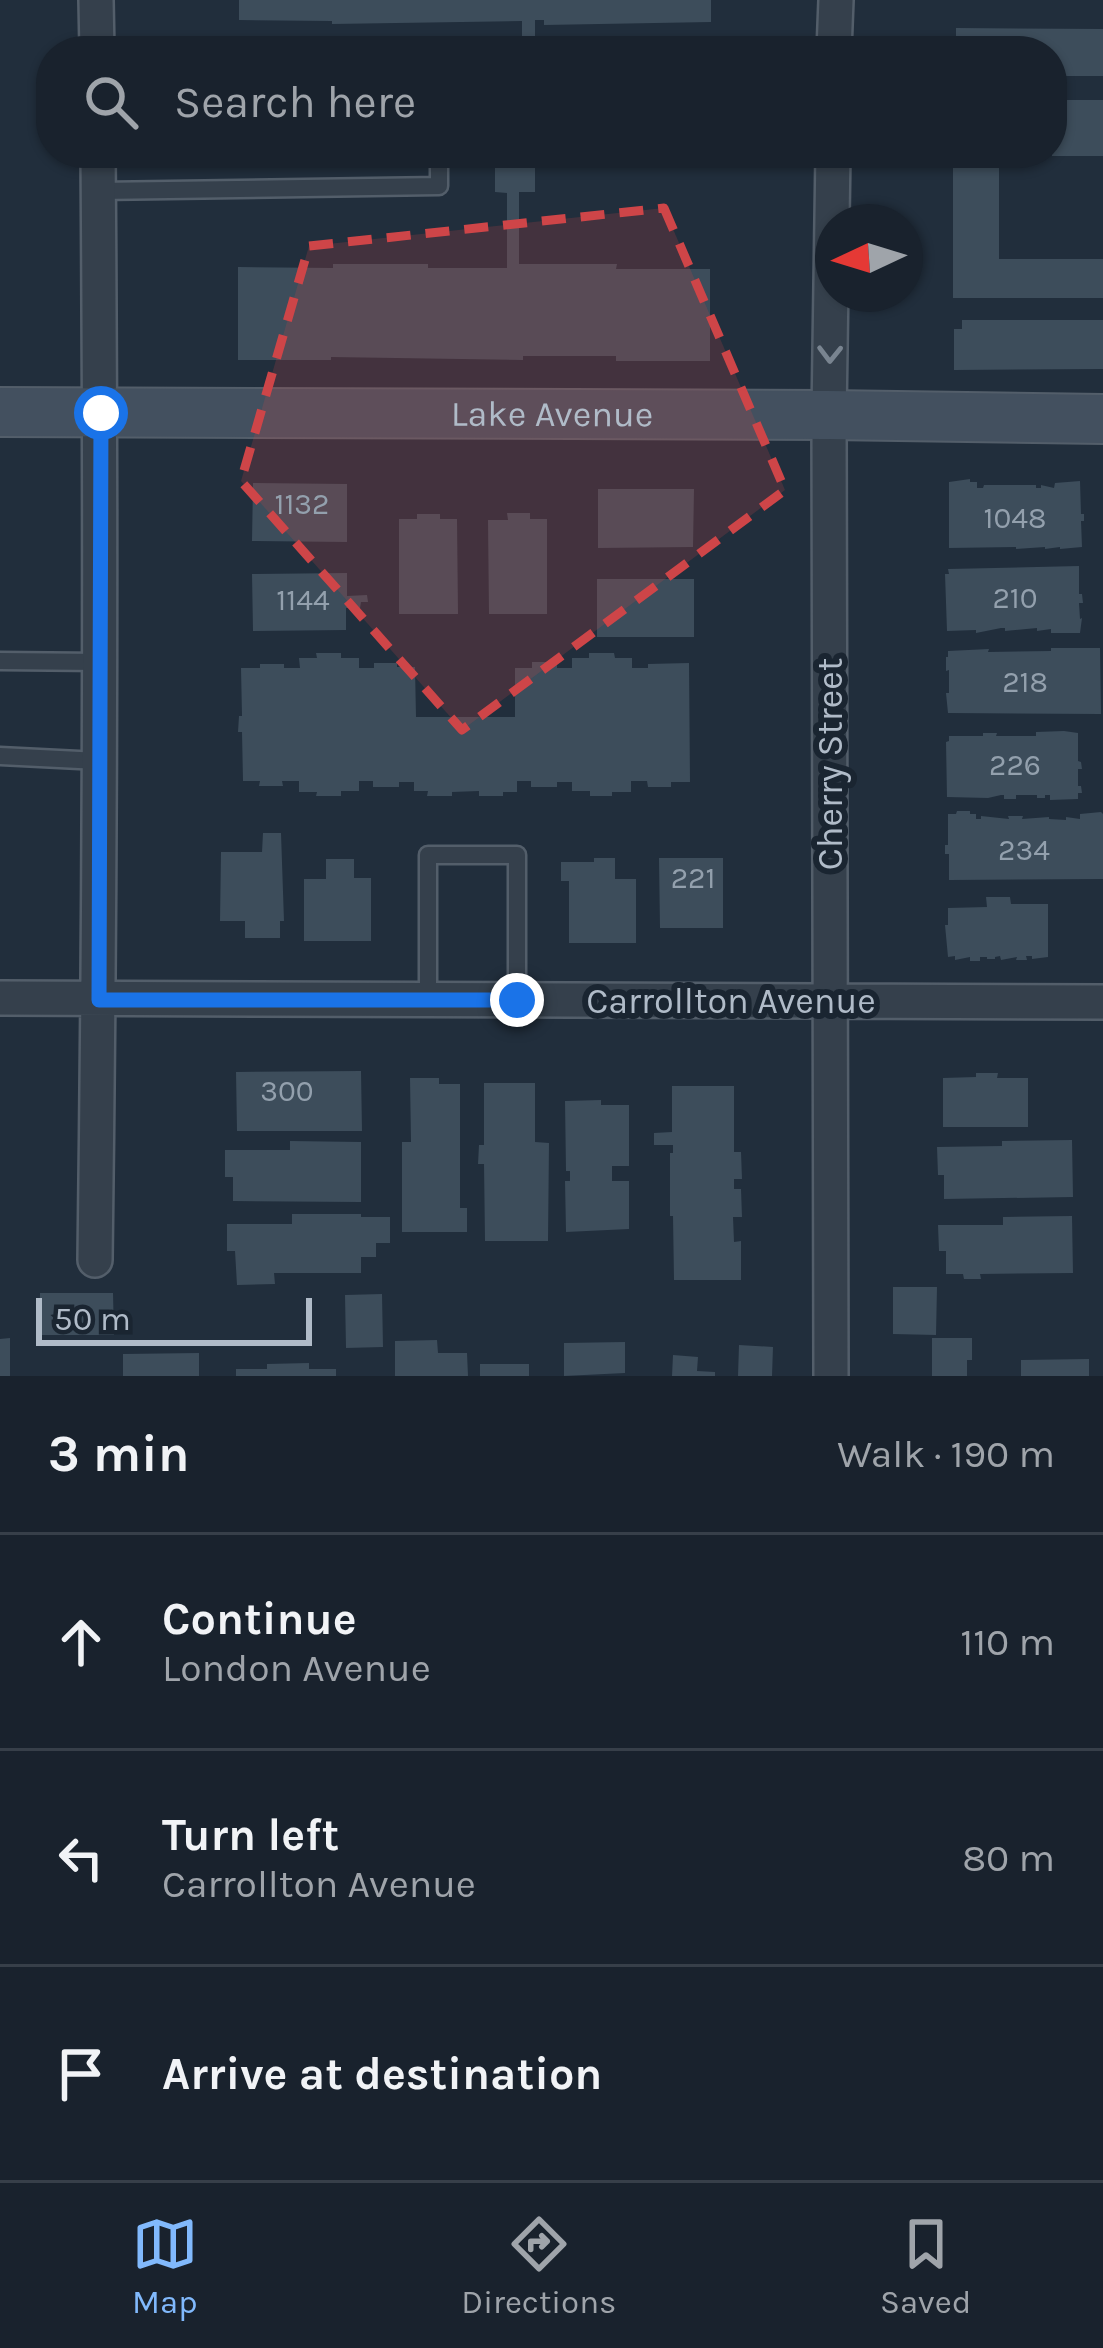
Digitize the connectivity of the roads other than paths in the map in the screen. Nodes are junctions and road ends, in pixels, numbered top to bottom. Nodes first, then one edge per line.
1 (96, 0) edge
2 (836, 0) edge
3 (97, 36) edge
4 (835, 36) edge
5 (98, 168) edge
6 (439, 168) edge
7 (833, 168) edge
8 (99, 191) junction
9 (0, 412) edge
10 (101, 413) junction
11 (829, 415) junction
12 (1103, 419) edge
13 (0, 661) edge
14 (100, 662) junction
15 (0, 756) edge
16 (99, 761) junction
17 (0, 998) edge
18 (99, 1000) junction
19 (428, 1000) junction
20 (517, 1000) junction
21 (830, 1001) junction
22 (1103, 1002) edge
23 (95, 1260) dead end
24 (831, 1376) edge

1 - 3 street
2 - 4 street
5 - 8 street
6 - 8 lane
7 -> 11 street, Cherry Street
8 - 10 street
9 - 10 street, Lake Avenue
10 - 11 street, Lake Avenue
10 - 14 street
11 - 12 street, Lake Avenue
11 - 21 street, Cherry Street
13 - 14 lane
14 - 16 street
15 - 16 lane
16 - 18 street
17 - 18 street, Carrollton Avenue
18 - 19 street, Carrollton Avenue
18 - 23 street
19 - 20 street, Carrollton Avenue
19 - 20 lane
20 - 21 street, Carrollton Avenue
21 - 22 street, Carrollton Avenue
21 - 24 street, Cherry Street

